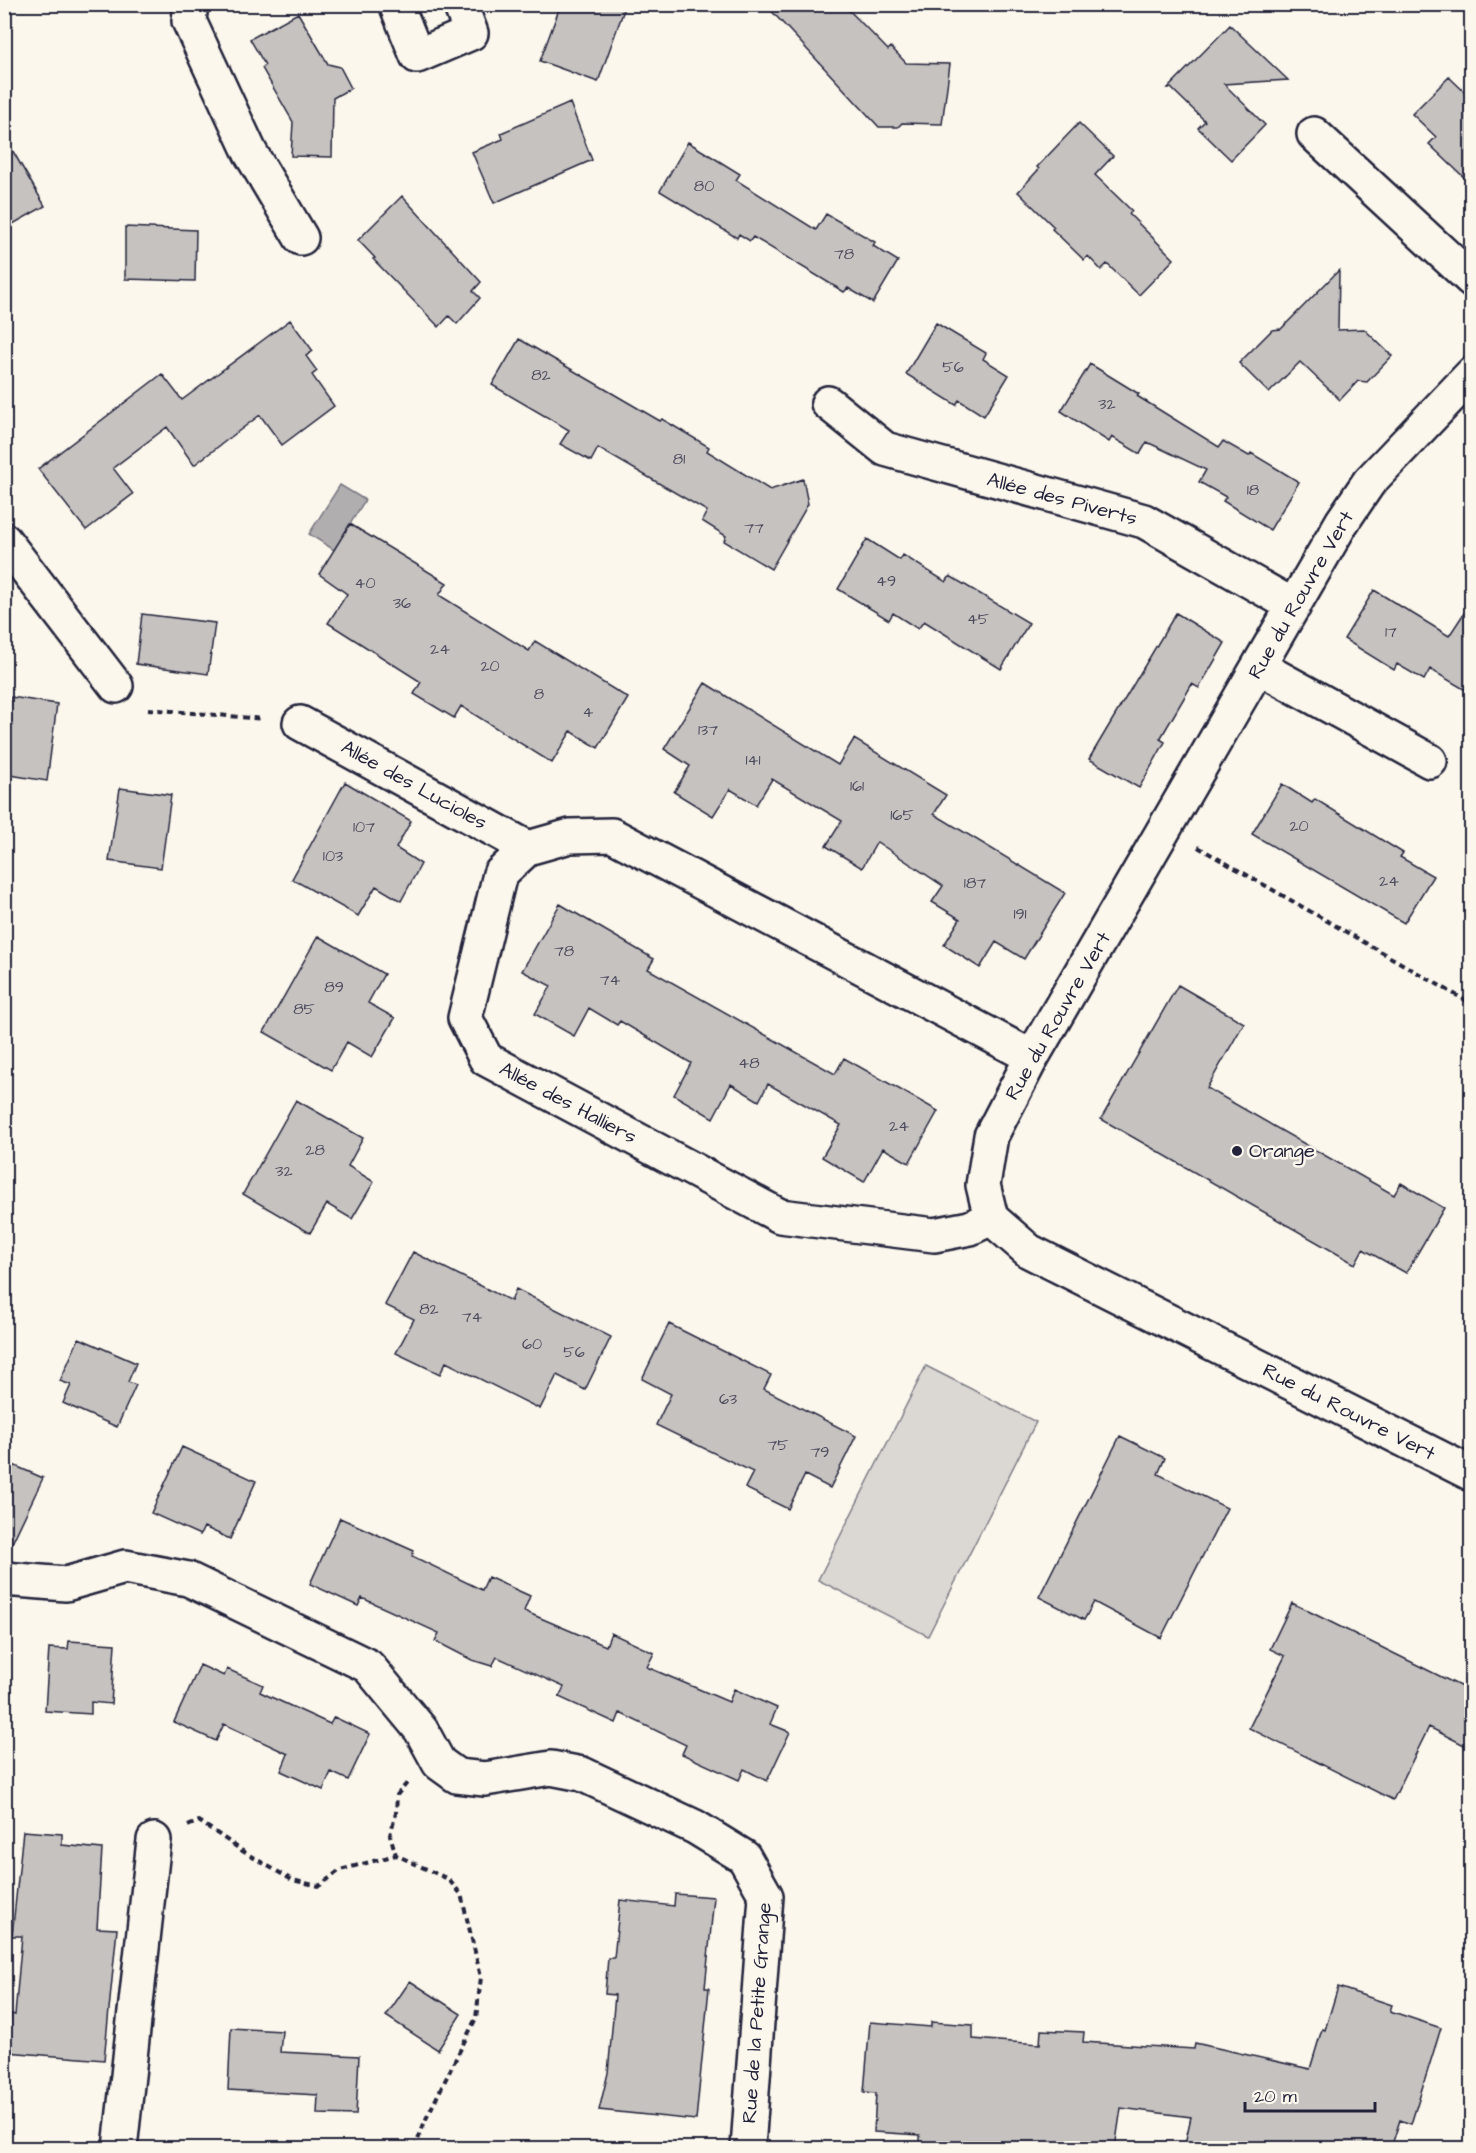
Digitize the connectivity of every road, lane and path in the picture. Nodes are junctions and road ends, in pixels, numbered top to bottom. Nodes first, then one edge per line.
1 (191, 4) edge
2 (396, 4) edge
3 (460, 4) edge
4 (1314, 134) dead end
5 (301, 238) dead end
6 (1472, 280) edge
7 (1472, 374) edge
8 (828, 403) dead end
9 (4, 540) edge
10 (1294, 606) junction
11 (1260, 667) junction
12 (116, 686) joint
13 (300, 723) joint
14 (1430, 761) dead end
15 (1166, 829) junction
16 (528, 848) junction
17 (1472, 1004) edge
18 (1032, 1057) junction
19 (991, 1218) junction
20 (1472, 1474) edge
21 (4, 1580) edge
22 (435, 1755) junction
23 (154, 1840) joint
24 (396, 1855) junction
25 (120, 2148) edge
26 (415, 2148) edge
27 (748, 2148) edge

1 - 5 street
2 - 3 street
4 - 6 street
7 - 10 street, Rue du Rouvre Vert
8 - 10 street, Allée des Piverts
9 - 12 street
10 - 11 street, Rue du Rouvre Vert
11 - 14 street
11 - 15 street, Rue du Rouvre Vert
12 - 13 path
13 - 16 street, Allée des Lucioles
15 - 17 path
15 - 18 street, Rue du Rouvre Vert
16 - 18 street, Allée des Halliers
16 - 19 street, Allée des Halliers
18 - 19 street, Rue du Rouvre Vert
19 - 20 street, Rue du Rouvre Vert
21 - 22 street, Rue de la Petite Grange
22 - 24 path
22 - 27 street, Rue de la Petite Grange
23 - 24 path
23 - 25 street
24 - 26 path

